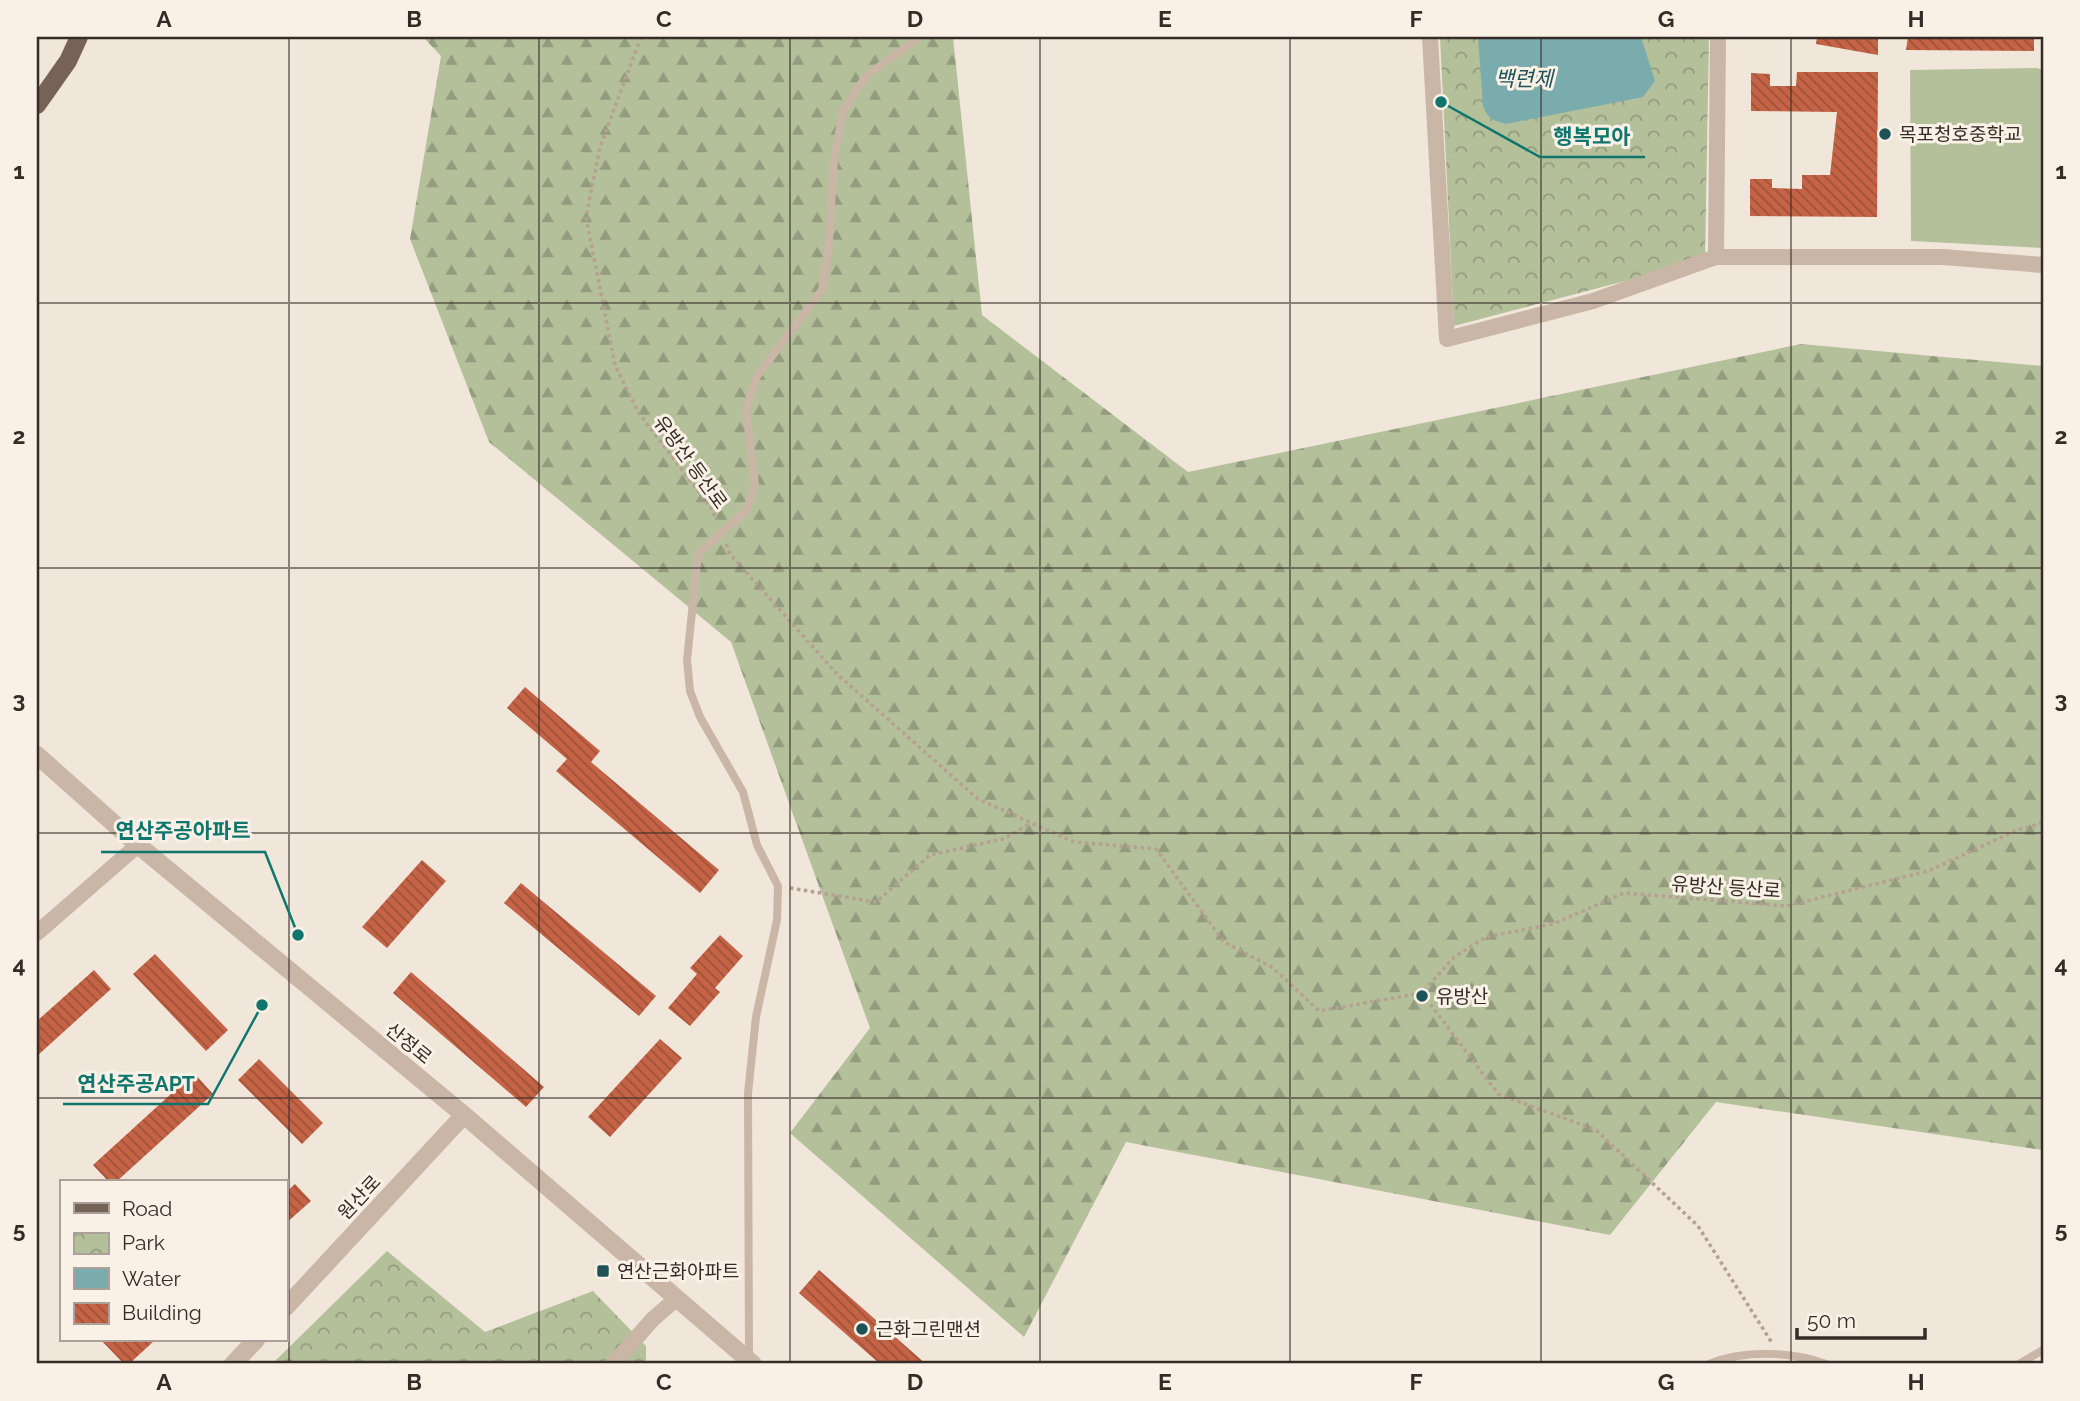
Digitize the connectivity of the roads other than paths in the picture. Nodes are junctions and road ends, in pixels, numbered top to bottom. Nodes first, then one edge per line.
1 (79, 37) edge
2 (920, 37) edge
3 (1430, 37) edge
4 (1718, 37) edge
5 (37, 105) edge
6 (1716, 257) junction
7 (2043, 265) edge
8 (37, 755) edge
9 (138, 845) junction
10 (37, 933) edge
11 (464, 1115) junction
12 (676, 1298) junction
13 (287, 1306) edge
14 (254, 1342) edge
15 (2043, 1350) edge
16 (751, 1362) edge
17 (233, 1364) edge
18 (613, 1364) edge
19 (1710, 1364) edge
20 (1826, 1364) edge
21 (2019, 1364) edge

1 - 5 main road
2 - 16 lane
3 - 6 street
4 - 6 street
6 - 7 street
8 - 9 street, 산정로
9 - 10 street
9 - 11 street, 산정로
11 - 12 street, 산정로
11 - 13 street, 원산로
12 - 16 street, 산정로
12 - 18 street
14 - 17 street
15 - 21 lane
19 - 20 lane

